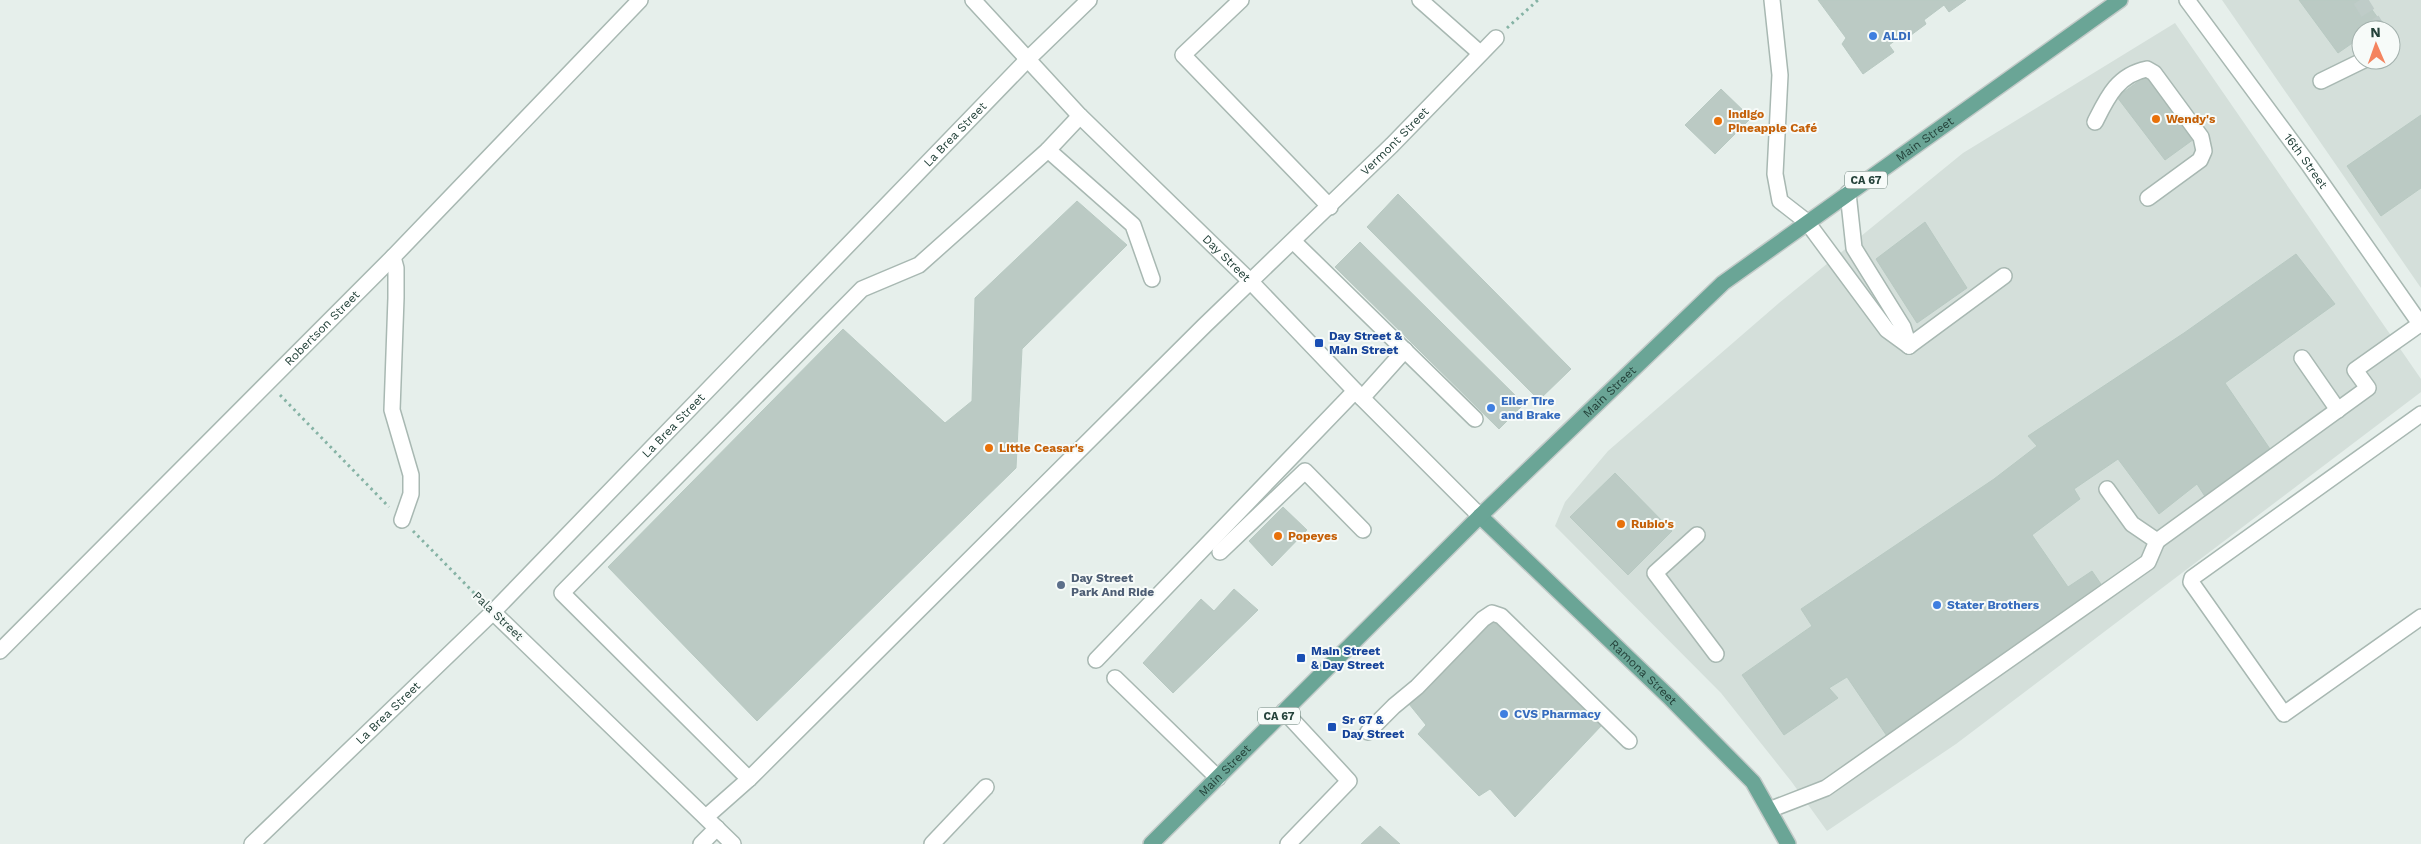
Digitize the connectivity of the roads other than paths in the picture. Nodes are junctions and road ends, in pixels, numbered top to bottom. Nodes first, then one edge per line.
1 (640, 0) edge
2 (1089, 0) edge
3 (1242, 0) edge
4 (1420, 0) edge
5 (1772, 0) edge
6 (2120, 0) edge
7 (2187, 0) edge
8 (984, 4) edge
9 (1496, 38) road end
10 (1480, 53) junction
11 (1028, 59) junction
12 (2351, 66) edge
13 (2321, 81) dead end
14 (1080, 116) junction
15 (2095, 122) dead end
16 (1048, 150) junction
17 (1848, 193) junction
18 (2148, 198) dead end
19 (1330, 207) junction
20 (1807, 222) junction
21 (1294, 242) junction
22 (393, 256) junction
23 (2004, 276) dead end
24 (1152, 279) dead end
25 (1251, 282) junction
26 (2421, 324) edge
27 (1909, 346) junction
28 (1405, 350) junction
29 (2302, 358) dead end
30 (1358, 395) junction
31 (2338, 410) junction
32 (2421, 414) edge
33 (1475, 419) dead end
34 (2108, 489) dead end
35 (1480, 516) junction
36 (402, 520) road end
37 (1363, 530) dead end
38 (1697, 535) dead end
39 (2157, 541) junction
40 (1220, 552) dead end
41 (493, 612) junction
42 (2421, 617) edge
43 (0, 651) edge
44 (1716, 654) dead end
45 (1096, 660) dead end
46 (1115, 678) dead end
47 (1284, 711) junction
48 (1368, 732) dead end
49 (1629, 741) dead end
50 (1218, 778) junction
51 (749, 779) junction
52 (986, 787) dead end
53 (1769, 810) junction
54 (712, 822) junction
55 (252, 844) edge
56 (702, 844) edge
57 (733, 844) edge
58 (932, 844) edge
59 (1151, 844) edge
60 (1288, 844) edge
61 (1788, 844) edge

1 - 22 street, Robertson Street
2 - 11 street, La Brea Street
3 - 19 street
4 - 10 street
5 - 20 street
6 - 17 main road, Main Street / CA 67
7 - 26 street, 16th Street
8 - 11 street, Day Street
9 - 10 street, Vermont Street
10 - 19 street, Vermont Street
11 - 14 street, Day Street
11 - 41 street, La Brea Street
12 - 13 street
14 - 16 street
14 - 25 street, Day Street
15 - 18 street
16 - 24 street
16 - 51 street
17 - 20 main road, Main Street / CA 67
17 - 27 street
19 - 21 street, Vermont Street
20 - 27 street
20 - 35 main road, Main Street / CA 67
21 - 25 street, Vermont Street
21 - 28 street
22 - 36 street
22 - 43 street, Robertson Street
23 - 27 street
25 - 30 street, Day Street
25 - 51 street, Vermont Street
26 - 31 street
28 - 30 street
28 - 33 street
29 - 31 street
30 - 35 street, Day Street
30 - 45 street
31 - 39 street
32 - 42 street
34 - 39 street
35 - 47 main road, Main Street / CA 67
35 - 53 main road, Ramona Street
37 - 40 street
38 - 44 street
39 - 53 street
41 - 54 street, Pala Street
41 - 55 street, La Brea Street
46 - 50 street
47 - 50 main road, Main Street / CA 67
47 - 60 street
48 - 49 street
50 - 59 main road, Main Street / CA 67
51 - 54 street, Vermont Street
52 - 58 street
53 - 61 main road, Ramona Street
54 - 56 street
54 - 57 street, Pala Street

